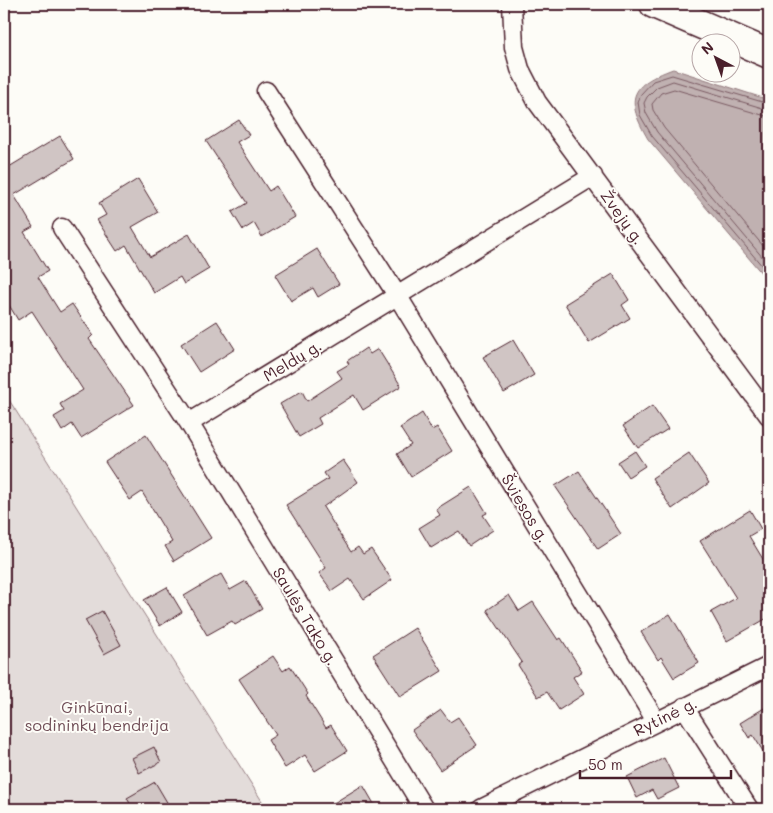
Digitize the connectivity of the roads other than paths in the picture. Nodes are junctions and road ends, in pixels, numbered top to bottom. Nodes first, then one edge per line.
1 (512, 4) edge
2 (654, 4) edge
3 (769, 54) edge
4 (266, 91) dead end
5 (593, 176) junction
6 (62, 228) dead end
7 (397, 295) junction
8 (769, 416) edge
9 (188, 423) junction
10 (769, 666) edge
11 (684, 707) junction
12 (656, 721) junction
13 (424, 809) edge
14 (482, 809) edge
15 (749, 809) edge

1 - 5 street, Žvejų g.
2 - 3 main road
4 - 7 street, Šviesos g.
5 - 7 street, Meldų g.
5 - 8 street, Žvejų g.
6 - 9 street
7 - 9 street, Meldų g.
7 - 12 street, Šviesos g.
9 - 13 street, Saulės Tako g.
10 - 11 street, Rytinė g.
11 - 12 street, Rytinė g.
11 - 15 street
12 - 14 street, Rytinė g.

